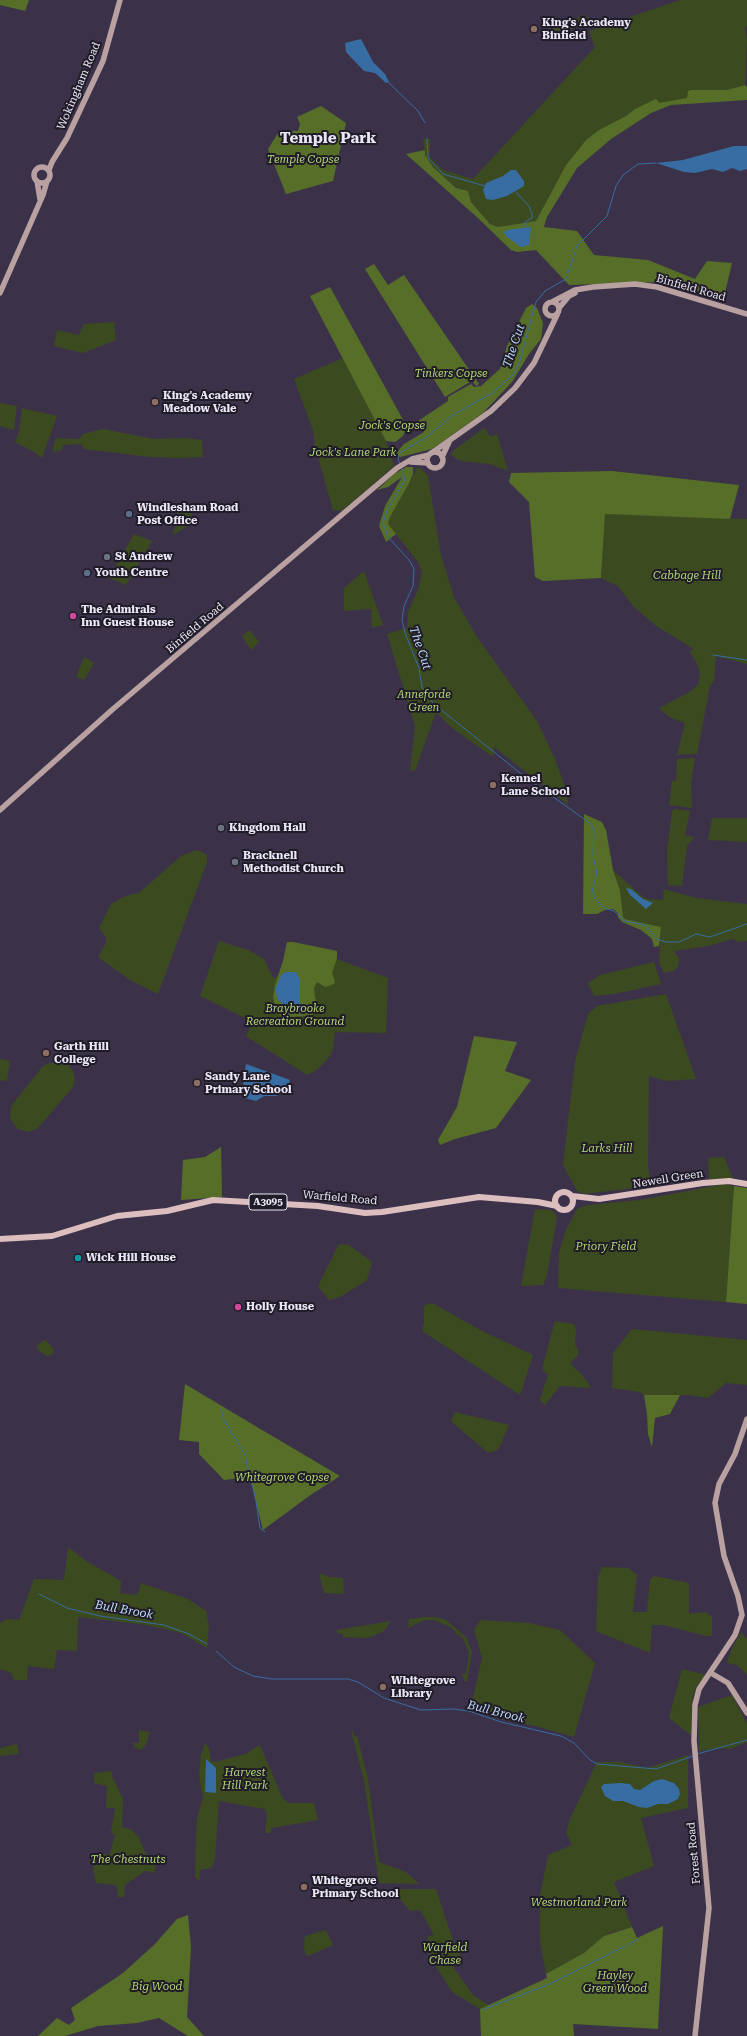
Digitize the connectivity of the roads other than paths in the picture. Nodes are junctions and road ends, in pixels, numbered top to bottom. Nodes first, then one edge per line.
1 (120, 0) edge
2 (123, 0) edge
3 (118, 10) junction
4 (63, 145) junction
5 (41, 166) junction
6 (49, 170) junction
7 (37, 181) junction
8 (47, 181) junction
9 (40, 201) junction
10 (582, 289) junction
11 (0, 293) edge
12 (552, 302) junction
13 (559, 308) junction
14 (747, 314) edge
15 (548, 315) junction
16 (557, 315) junction
17 (548, 334) junction
18 (451, 440) junction
19 (431, 454) junction
20 (442, 457) junction
21 (405, 462) junction
22 (428, 463) junction
23 (0, 810) edge
24 (747, 1184) edge
25 (572, 1196) junction
26 (556, 1199) junction
27 (591, 1199) junction
28 (538, 1202) junction
29 (573, 1204) junction
30 (557, 1206) junction
31 (0, 1239) edge
32 (747, 1419) edge
33 (711, 1673) junction
34 (747, 1713) edge
35 (695, 2036) edge

1 - 3 main road, Wokingham Road
2 - 3 main road, Wokingham Road
3 - 4 main road, Wokingham Road
4 - 5 main road, Wokingham Road
4 - 6 main road, Wokingham Road
5 - 6 main road
5 - 7 main road
6 - 8 main road
7 - 8 main road
7 - 9 main road
8 - 9 main road
9 - 11 main road
10 - 12 main road, Binfield Road
10 - 13 main road, Binfield Road
10 - 14 main road, Binfield Road
12 - 13 main road
12 - 15 main road
13 - 16 main road
15 - 16 main road
15 - 17 main road, Binfield Road
16 - 17 main road, Binfield Road
17 - 18 main road, Binfield Road
18 - 19 main road, Binfield Road
18 - 20 main road, Binfield Road
19 - 20 main road
19 - 21 main road, Binfield Road
19 - 22 main road
20 - 22 main road
21 - 22 main road
21 - 23 main road, Binfield Road
24 - 27 main road, Newell Green
25 - 26 main road
25 - 27 main road, Newell Green
25 - 29 main road
26 - 28 main road, Warfield Road / A3095
26 - 30 main road
27 - 29 main road, Newell Green
28 - 30 main road, Warfield Road / A3095
28 - 31 main road, Warfield Road / A3095
29 - 30 main road
32 - 33 main road, Forest Road
33 - 34 main road
33 - 35 main road, Forest Road

